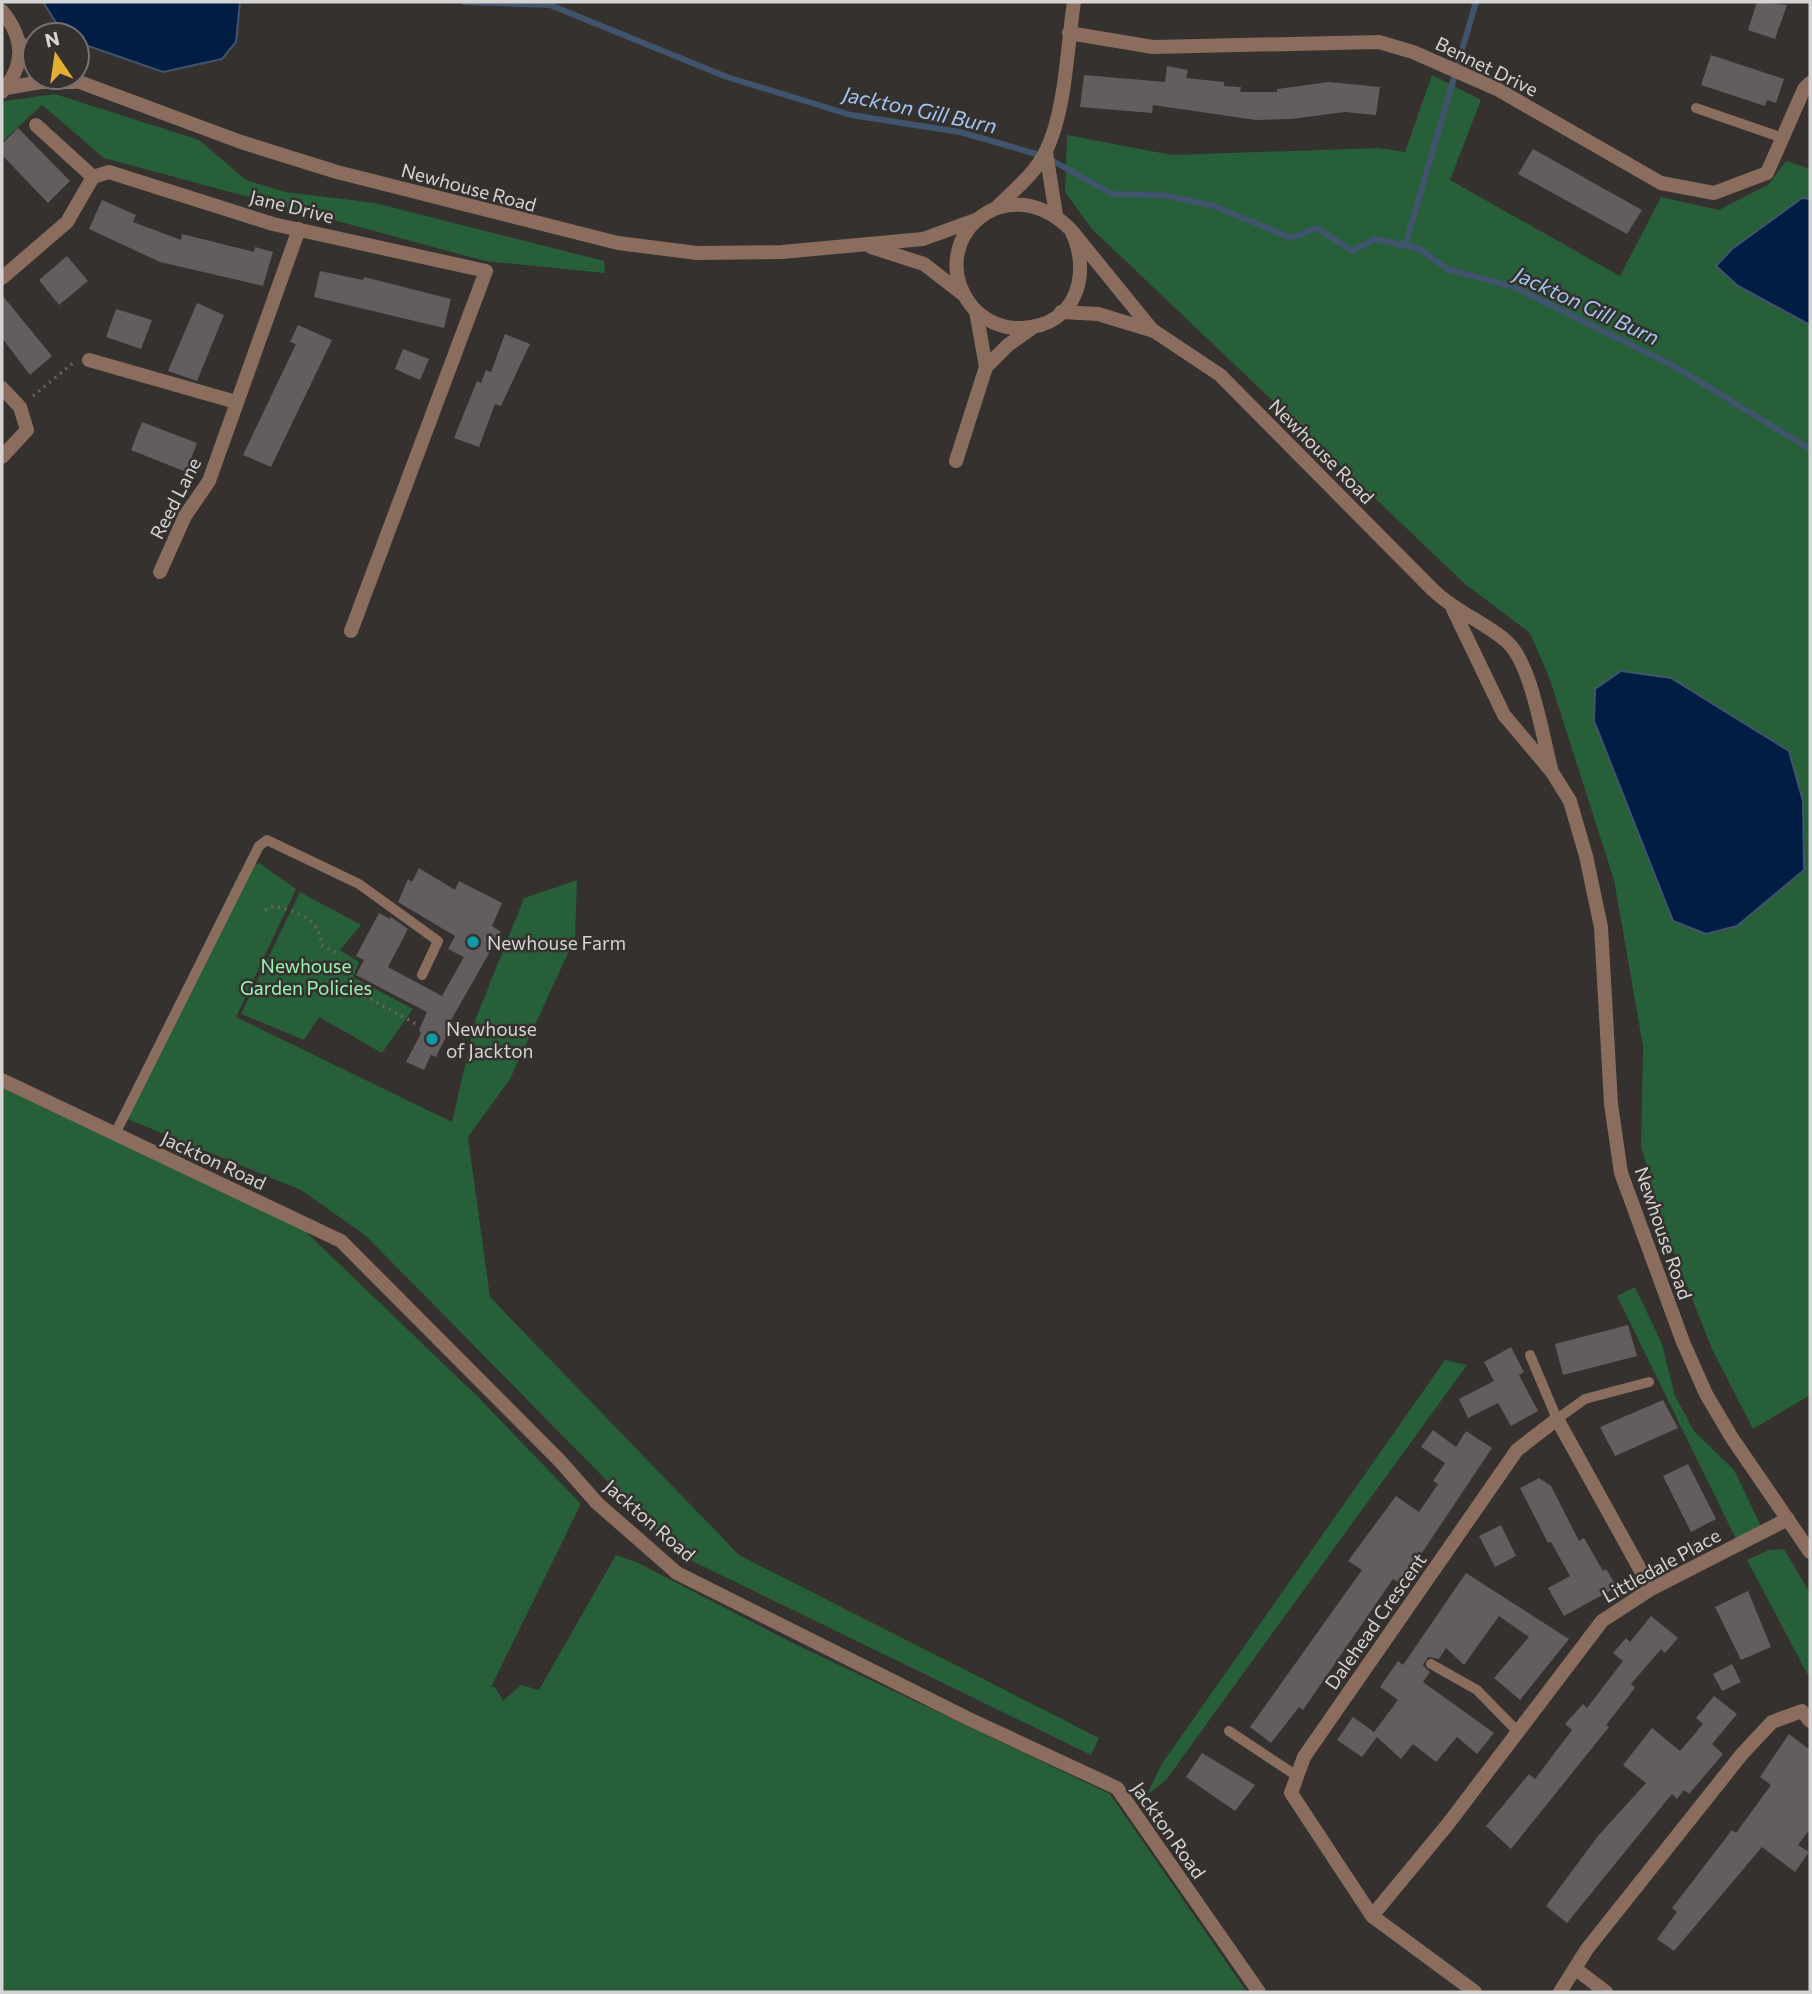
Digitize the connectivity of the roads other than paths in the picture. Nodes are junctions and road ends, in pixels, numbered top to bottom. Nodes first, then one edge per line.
1 (1074, 2) edge
2 (2, 11) edge
3 (1069, 33) junction
4 (18, 41) junction
5 (21, 44) edge
6 (1810, 83) edge
7 (91, 87) edge
8 (4, 90) edge
9 (1696, 108) dead end
10 (36, 125) dead end
11 (1783, 138) junction
12 (1046, 152) junction
13 (93, 177) junction
14 (996, 208) junction
15 (1056, 215) junction
16 (978, 219) junction
17 (299, 229) junction
18 (1071, 230) junction
19 (866, 246) junction
20 (2, 278) edge
21 (964, 295) junction
22 (976, 311) junction
23 (1061, 312) junction
24 (1032, 328) junction
25 (1154, 331) junction
26 (89, 360) road end
27 (986, 367) junction
28 (2, 388) edge
29 (236, 402) junction
30 (2, 457) edge
31 (956, 461) dead end
32 (160, 572) dead end
33 (1453, 609) junction
34 (351, 631) dead end
35 (1552, 772) junction
36 (422, 975) dead end
37 (2, 1080) edge
38 (115, 1134) junction
39 (1530, 1355) dead end
40 (1649, 1382) dead end
41 (1557, 1419) junction
42 (1788, 1519) junction
43 (1810, 1552) edge
44 (1651, 1589) junction
45 (1432, 1664) dead end
46 (1810, 1721) edge
47 (1229, 1731) dead end
48 (1518, 1732) junction
49 (1297, 1776) junction
50 (1373, 1916) junction
51 (1577, 1970) junction
52 (1259, 1992) edge
53 (1475, 1992) edge
54 (1560, 1992) edge
55 (1606, 1992) edge

1 - 3 street
2 - 4 street
3 - 11 street, Bennet Drive
3 - 12 street
4 - 5 street
4 - 8 street
6 - 11 street, Bennet Drive
7 - 19 street, Newhouse Road
9 - 11 lane
10 - 13 street
12 - 14 street
12 - 15 street
13 - 17 street, Jane Drive
13 - 20 street
14 - 15 street
14 - 16 street
15 - 18 street
16 - 19 street, Newhouse Road
16 - 21 street
17 - 29 street, Reed Lane
17 - 34 street, Jane Drive
18 - 23 street
18 - 25 street, Newhouse Road
19 - 21 street, Newhouse Road
21 - 22 street
22 - 24 street
22 - 27 street
23 - 24 street
23 - 25 street, Newhouse Road
24 - 27 street
25 - 33 street, Newhouse Road
26 - 29 street
27 - 31 street
28 - 30 street
29 - 32 street, Reed Lane
33 - 35 street, Newhouse Road
33 - 35 street, Newhouse Road
35 - 42 street, Newhouse Road
36 - 38 lane
37 - 38 street, Jackton Road
38 - 52 street, Jackton Road
39 - 41 lane
40 - 41 lane
41 - 44 street
41 - 49 street, Dalehead Crescent
42 - 43 street, Newhouse Road
42 - 44 street, Littledale Place
44 - 48 street, Littledale Place
45 - 48 lane
46 - 51 street
47 - 49 lane
48 - 50 street, Littledale Place
49 - 50 street
50 - 53 street
51 - 54 street
51 - 55 street

